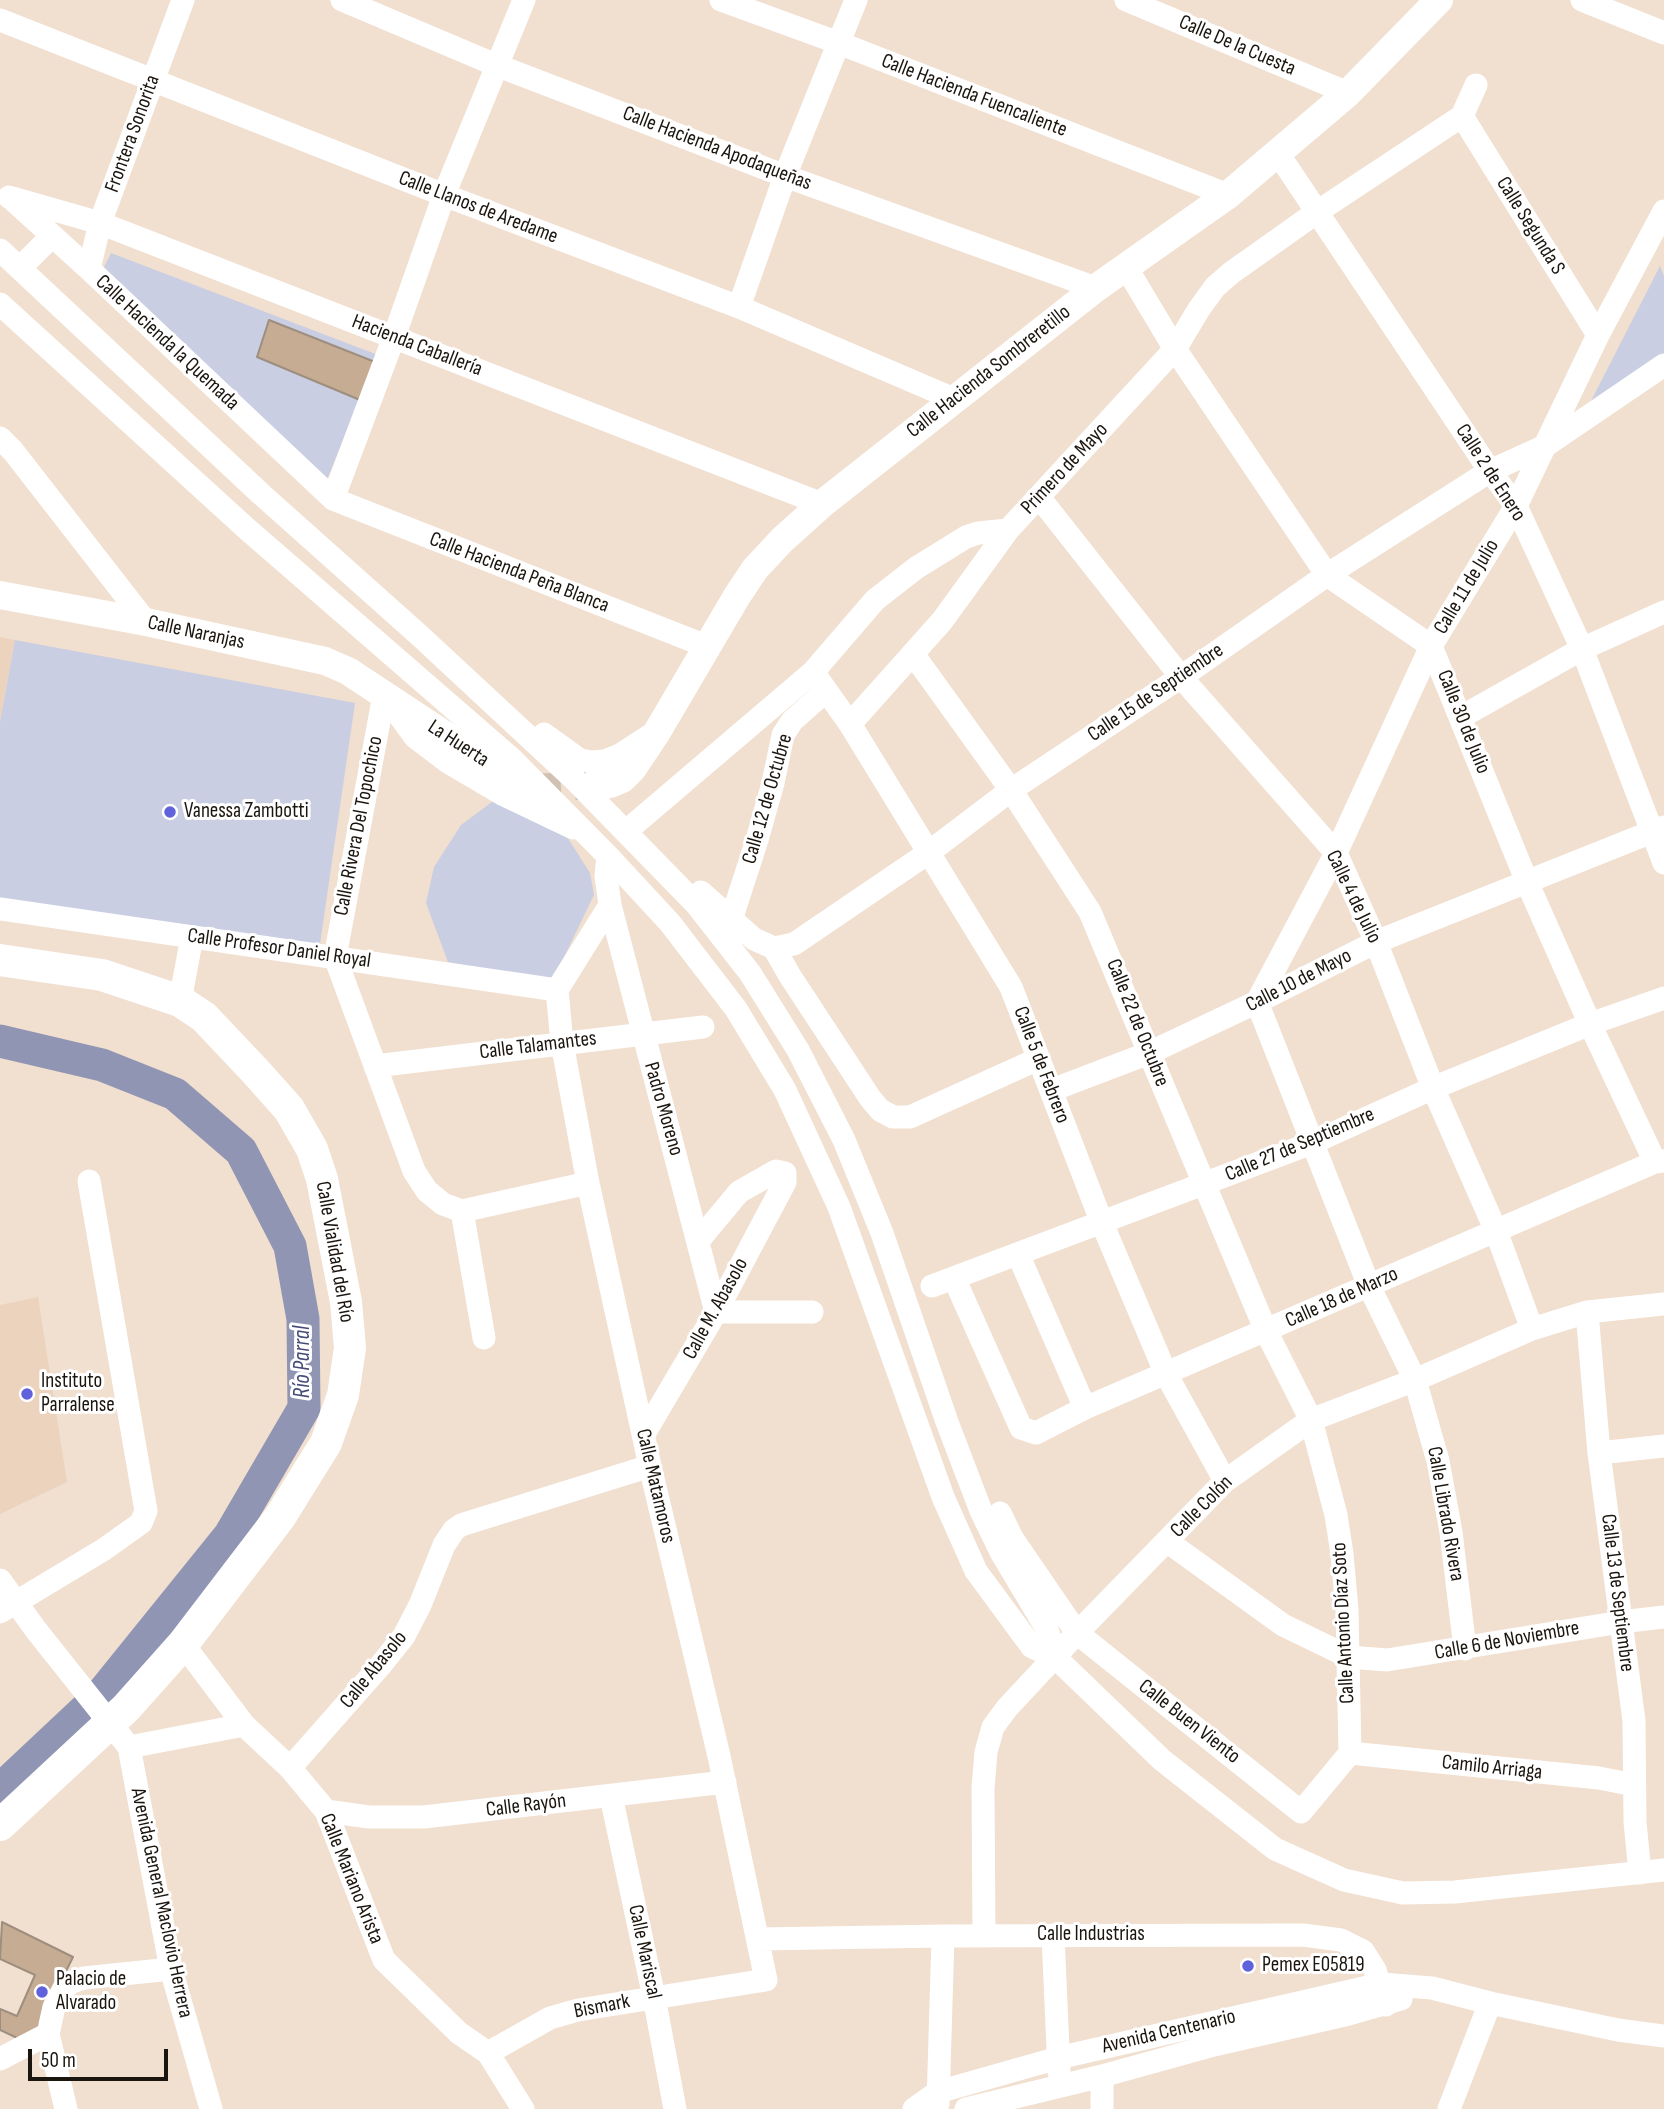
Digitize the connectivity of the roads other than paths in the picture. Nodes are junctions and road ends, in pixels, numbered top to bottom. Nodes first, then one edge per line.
1 (183, 0) edge
2 (342, 0) edge
3 (524, 0) edge
4 (721, 0) edge
5 (856, 0) edge
6 (1126, 0) edge
7 (1439, 0) edge
8 (1582, 0) edge
9 (1641, 0) edge
10 (1625, 17) junction
11 (0, 20) edge
12 (1664, 33) edge
13 (839, 43) junction
14 (496, 65) junction
15 (153, 79) junction
16 (1476, 85) dead end
17 (1348, 93) junction
18 (1462, 116) junction
19 (1276, 152) junction
20 (785, 176) junction
21 (4, 193) edge
22 (444, 195) junction
23 (1228, 195) junction
24 (1317, 212) junction
25 (100, 223) junction
26 (1662, 227) edge
27 (52, 236) junction
28 (0, 250) edge
29 (1126, 267) junction
30 (20, 268) junction
31 (89, 269) junction
32 (1096, 288) junction
33 (0, 304) edge
34 (739, 307) junction
35 (1598, 335) junction
36 (394, 337) junction
37 (1175, 349) junction
38 (1664, 365) edge
39 (954, 399) junction
40 (4, 446) edge
41 (1545, 446) junction
42 (1490, 471) junction
43 (1039, 496) junction
44 (332, 499) junction
45 (822, 504) junction
46 (1516, 506) junction
47 (1008, 530) junction
48 (1327, 576) junction
49 (0, 595) edge
50 (1664, 612) edge
51 (146, 622) junction
52 (706, 646) junction
53 (1432, 646) junction
54 (1582, 649) junction
55 (913, 654) junction
56 (1181, 677) junction
57 (819, 682) junction
58 (384, 695) junction
59 (1461, 716) junction
60 (850, 724) junction
61 (516, 726) junction
62 (657, 732) junction
63 (593, 785) tunnel mouth
64 (534, 788) tunnel mouth
65 (1011, 790) junction
66 (1658, 829) edge
67 (588, 836) junction
68 (928, 853) junction
69 (1336, 853) junction
70 (608, 856) junction
71 (1664, 863) edge
72 (1527, 882) junction
73 (610, 905) junction
74 (0, 909) edge
75 (730, 920) junction
76 (192, 937) junction
77 (1376, 942) junction
78 (774, 948) junction
79 (335, 957) junction
80 (0, 960) edge
81 (557, 990) junction
82 (1664, 998) edge
83 (180, 1001) junction
84 (1257, 1002) junction
85 (1590, 1024) junction
86 (703, 1027) dead end
87 (642, 1034) junction
88 (562, 1043) junction
89 (1149, 1053) junction
90 (1038, 1059) junction
91 (375, 1066) junction
92 (1433, 1088) junction
93 (1052, 1090) junction
94 (1312, 1143) junction
95 (1659, 1161) edge
96 (89, 1181) dead end
97 (587, 1182) junction
98 (1204, 1185) junction
99 (462, 1210) junction
100 (1102, 1223) junction
101 (1496, 1231) junction
102 (699, 1240) junction
103 (1018, 1254) junction
104 (954, 1279) junction
105 (932, 1286) dead end
106 (1369, 1286) junction
107 (1664, 1304) edge
108 (716, 1312) junction
109 (812, 1312) dead end
110 (1587, 1312) junction
111 (1532, 1329) junction
112 (1266, 1331) junction
113 (484, 1338) dead end
114 (1166, 1374) junction
115 (1415, 1380) junction
116 (1085, 1408) junction
117 (1311, 1420) junction
118 (644, 1434) junction
119 (1664, 1446) edge
120 (1600, 1453) junction
121 (650, 1466) junction
122 (1224, 1481) junction
123 (1000, 1513) dead end
124 (1168, 1542) junction
125 (0, 1580) edge
126 (8, 1607) edge
127 (1664, 1617) edge
128 (1621, 1622) junction
129 (1077, 1633) junction
130 (183, 1644) junction
131 (1465, 1649) junction
132 (1055, 1657) junction
133 (1349, 1657) junction
134 (244, 1725) junction
135 (125, 1743) junction
136 (1350, 1753) junction
137 (290, 1768) junction
138 (725, 1782) junction
139 (1634, 1785) junction
140 (611, 1796) junction
141 (326, 1811) junction
142 (0, 1825) edge
143 (1664, 1870) edge
144 (1640, 1873) junction
145 (1053, 1935) junction
146 (943, 1936) junction
147 (984, 1936) junction
148 (758, 1939) junction
149 (171, 1969) junction
150 (766, 1980) joint
151 (1343, 1991) junction
152 (1383, 1994) junction
153 (654, 1997) junction
154 (1490, 2003) junction
155 (1349, 2014) junction
156 (48, 2034) junction
157 (1211, 2034) junction
158 (1664, 2036) edge
159 (488, 2053) junction
160 (1058, 2058) junction
161 (0, 2059) edge
162 (1102, 2076) junction
163 (1060, 2085) junction
164 (938, 2101) edge
165 (66, 2109) edge
166 (211, 2109) edge
167 (523, 2109) edge
168 (675, 2109) edge
169 (914, 2109) edge
170 (966, 2109) edge
171 (1102, 2109) edge
172 (1449, 2109) edge

1 - 15 street, Frontera Sonorita
2 - 14 street, Calle Hacienda Apodaqueñas
3 - 14 street
4 - 13 street, Calle Hacienda Fuencaliente
5 - 13 street
6 - 17 street, Calle De la Cuesta
7 - 17 street, Calle Hacienda Sombreretillo
8 - 10 street
9 - 10 street
10 - 12 street
11 - 15 street, Calle Llanos de Aredame
13 - 20 street
13 - 23 street, Calle Hacienda Fuencaliente
14 - 20 street, Calle Hacienda Apodaqueñas
14 - 22 street
15 - 22 street, Calle Llanos de Aredame
15 - 25 street, Frontera Sonorita
16 - 18 street
17 - 19 street, Calle Hacienda Sombreretillo
18 - 24 street, Primero de Mayo
18 - 35 street, Calle Segunda S
19 - 23 street, Calle Hacienda Sombreretillo
19 - 24 street, Calle 2 de Enero
20 - 32 street, Calle Hacienda Apodaqueñas
20 - 34 street
21 - 25 street, Hacienda Caballería
21 - 27 street, Calle Hacienda la Quemada
22 - 34 street, Calle Llanos de Aredame
22 - 36 street
23 - 29 street, Calle Hacienda Sombreretillo
24 - 37 street, Primero de Mayo
24 - 42 street, Calle 2 de Enero
25 - 31 street, Frontera Sonorita
25 - 36 street, Hacienda Caballería
26 - 35 street, Calle 11 de Julio
27 - 30 street
27 - 31 street, Calle Hacienda la Quemada
28 - 30 street
29 - 32 street, Calle Hacienda Sombreretillo
29 - 37 street, Calle 30 de Julio
30 - 61 street
31 - 44 street, Calle Hacienda la Quemada
32 - 39 street, Calle Hacienda Sombreretillo
33 - 67 street
34 - 39 street, Calle Llanos de Aredame
35 - 41 street, Calle 11 de Julio
36 - 44 street
36 - 45 street, Hacienda Caballería
37 - 43 street, Primero de Mayo
37 - 48 street, Calle 30 de Julio
38 - 41 street, Calle 15 de Septiembre
39 - 45 street, Calle Hacienda Sombreretillo
40 - 51 street
41 - 42 street, Calle 15 de Septiembre
41 - 46 street, Calle 11 de Julio
42 - 46 street, Calle 2 de Enero
42 - 48 street, Calle 15 de Septiembre
43 - 47 street, Primero de Mayo
43 - 56 street, Calle 4 de Julio
44 - 52 street, Calle Hacienda Peña Blanca
45 - 52 street, Calle Hacienda Sombreretillo
46 - 53 street, Calle 11 de Julio
46 - 54 street, Calle 2 de Enero
47 - 55 street
47 - 57 street, Primero de Mayo
48 - 53 street, Calle 30 de Julio
48 - 56 street, Calle 15 de Septiembre
49 - 51 street, Calle Naranjas
50 - 54 street
51 - 58 street, Calle Naranjas
52 - 62 street, Calle Hacienda Sombreretillo
53 - 59 street, Calle 30 de Julio
53 - 69 street, Calle 11 de Julio
54 - 59 street
54 - 66 street, Calle 2 de Enero
55 - 60 street
55 - 65 street, Calle 22 de Octubre
56 - 65 street, Calle 15 de Septiembre
56 - 69 street, Calle 4 de Julio
57 - 60 street, Calle 5 de Febrero
57 - 75 street, Calle 12 de Octubre
57 - 75 street, Primero de Mayo
58 - 64 street, La Huerta
58 - 67 street
58 - 79 street, Calle Rivera Del Topochico
59 - 72 street, Calle 30 de Julio
60 - 68 street, Calle 5 de Febrero
61 - 62 street
61 - 132 street
62 - 63 street, Calle Hacienda Sombreretillo
65 - 68 street, Calle 15 de Septiembre
65 - 89 street, Calle 22 de Octubre
66 - 71 street, Calle 2 de Enero
66 - 72 street, Calle 10 de Mayo
67 - 70 street
68 - 78 street, Calle 15 de Septiembre
68 - 90 street, Calle 5 de Febrero
69 - 77 street, Calle 4 de Julio
69 - 84 street, Calle 11 de Julio
70 - 73 street, Padro Moreno
70 - 132 street
72 - 77 street, Calle 10 de Mayo
72 - 85 street, Calle 30 de Julio
73 - 81 street
73 - 87 street, Padro Moreno
74 - 76 street, Calle Profesor Daniel Royal
75 - 78 street
76 - 79 street, Calle Profesor Daniel Royal
76 - 83 street
77 - 84 street, Calle 10 de Mayo
77 - 92 street, Calle 4 de Julio
78 - 90 street
79 - 81 street, Calle Profesor Daniel Royal
79 - 91 street
80 - 83 main road, Calle Vialidad del Río
81 - 88 street, Calle Matamoros
82 - 85 street, Calle 27 de Septiembre
83 - 130 main road, Calle Vialidad del Río
84 - 89 street, Calle 10 de Mayo
84 - 94 street, Calle Librado Rivera
85 - 92 street, Calle 27 de Septiembre
85 - 95 street, Calle 30 de Julio
86 - 87 street, Calle Talamantes
87 - 88 street, Calle Talamantes
87 - 102 street, Padro Moreno
88 - 91 street, Calle Talamantes
88 - 97 street, Calle Matamoros
89 - 93 street, Calle 10 de Mayo
89 - 98 street, Calle 22 de Octubre
90 - 93 street, Calle 5 de Febrero
91 - 99 street
92 - 94 street, Calle 27 de Septiembre
92 - 101 street, Calle 4 de Julio
93 - 100 street, Calle 5 de Febrero
94 - 98 street, Calle 27 de Septiembre
94 - 106 street, Calle Librado Rivera
95 - 101 street, Calle 18 de Marzo
96 - 126 street
97 - 99 street
97 - 118 street, Calle Matamoros
98 - 100 street, Calle 27 de Septiembre
98 - 112 street, Calle 22 de Octubre
99 - 113 street
100 - 103 street, Calle 27 de Septiembre
100 - 114 street, Calle 5 de Febrero
101 - 106 street, Calle 18 de Marzo
101 - 111 street, Calle 4 de Julio
102 - 108 street, Padro Moreno
102 - 108 street, Calle M. Abasolo
103 - 104 street, Calle 27 de Septiembre
103 - 116 street
104 - 105 street, Calle 27 de Septiembre
104 - 116 street, Calle 18 de Marzo
106 - 112 street, Calle 18 de Marzo
106 - 115 street, Calle Librado Rivera
107 - 110 street, Calle Colón
108 - 109 street
108 - 118 street, Calle M. Abasolo
110 - 111 street, Calle Colón
110 - 120 street, Calle 13 de Septiembre
111 - 115 street, Calle Colón
112 - 114 street, Calle 18 de Marzo
112 - 117 street, Calle 22 de Octubre
114 - 116 street, Calle 18 de Marzo
114 - 122 street, Calle 5 de Febrero
115 - 117 street, Calle Colón
115 - 131 street, Calle Librado Rivera
117 - 122 street, Calle Colón
117 - 133 street, Calle Antonio Díaz Soto
118 - 121 street, Calle Matamoros
119 - 120 street
120 - 128 street, Calle 13 de Septiembre
121 - 137 street, Calle Abasolo
121 - 138 street, Calle Matamoros
122 - 124 street, Calle Colón
123 - 129 street, Calle Buen Viento
124 - 129 street, Calle Colón
124 - 133 street
125 - 126 street
126 - 135 street
127 - 128 street, Calle 6 de Noviembre
128 - 131 street, Calle 6 de Noviembre
128 - 139 street, Calle 13 de Septiembre
129 - 132 street, Calle Colón
129 - 136 street, Calle Buen Viento
130 - 134 street, Calle Mariano Arista
130 - 142 main road, Calle Vialidad del Río
131 - 133 street, Calle 6 de Noviembre
132 - 144 street
132 - 147 street, Calle Colón
133 - 136 street, Calle Antonio Díaz Soto
134 - 135 street
134 - 137 street, Calle Mariano Arista
135 - 149 street, Avenida General Maclovio Herrera
136 - 139 street, Camilo Arriaga
137 - 141 street, Calle Mariano Arista
138 - 140 street, Calle Rayón
138 - 148 street, Calle Matamoros
139 - 144 street, Calle 13 de Septiembre
140 - 141 street, Calle Rayón
140 - 153 street, Calle Mariscal
141 - 159 street, Calle Mariano Arista
143 - 144 street
145 - 147 street, Calle Industrias
145 - 152 street, Calle Industrias
145 - 160 street
146 - 147 street, Calle Industrias
146 - 148 street, Calle Industrias
146 - 164 street
148 - 150 street, Calle Matamoros
149 - 156 street
149 - 166 street, Avenida General Maclovio Herrera
150 - 153 street, Bismark
151 - 152 street, Avenida Centenario
151 - 155 street
151 - 157 street, Avenida Centenario
152 - 154 street, Avenida Centenario
152 - 155 street, Avenida Centenario
153 - 159 street, Bismark
153 - 168 street, Calle Mariscal
154 - 158 street, Avenida Centenario
154 - 172 street
155 - 157 street, Avenida Centenario
156 - 161 street
156 - 165 street
157 - 160 street, Avenida Centenario
157 - 162 street, Avenida Centenario
159 - 167 street, Calle Mariano Arista
160 - 163 street
160 - 164 street, Avenida Centenario
162 - 163 street, Avenida Centenario
162 - 171 street
163 - 170 street, Avenida Centenario
164 - 169 street, Avenida Centenario

